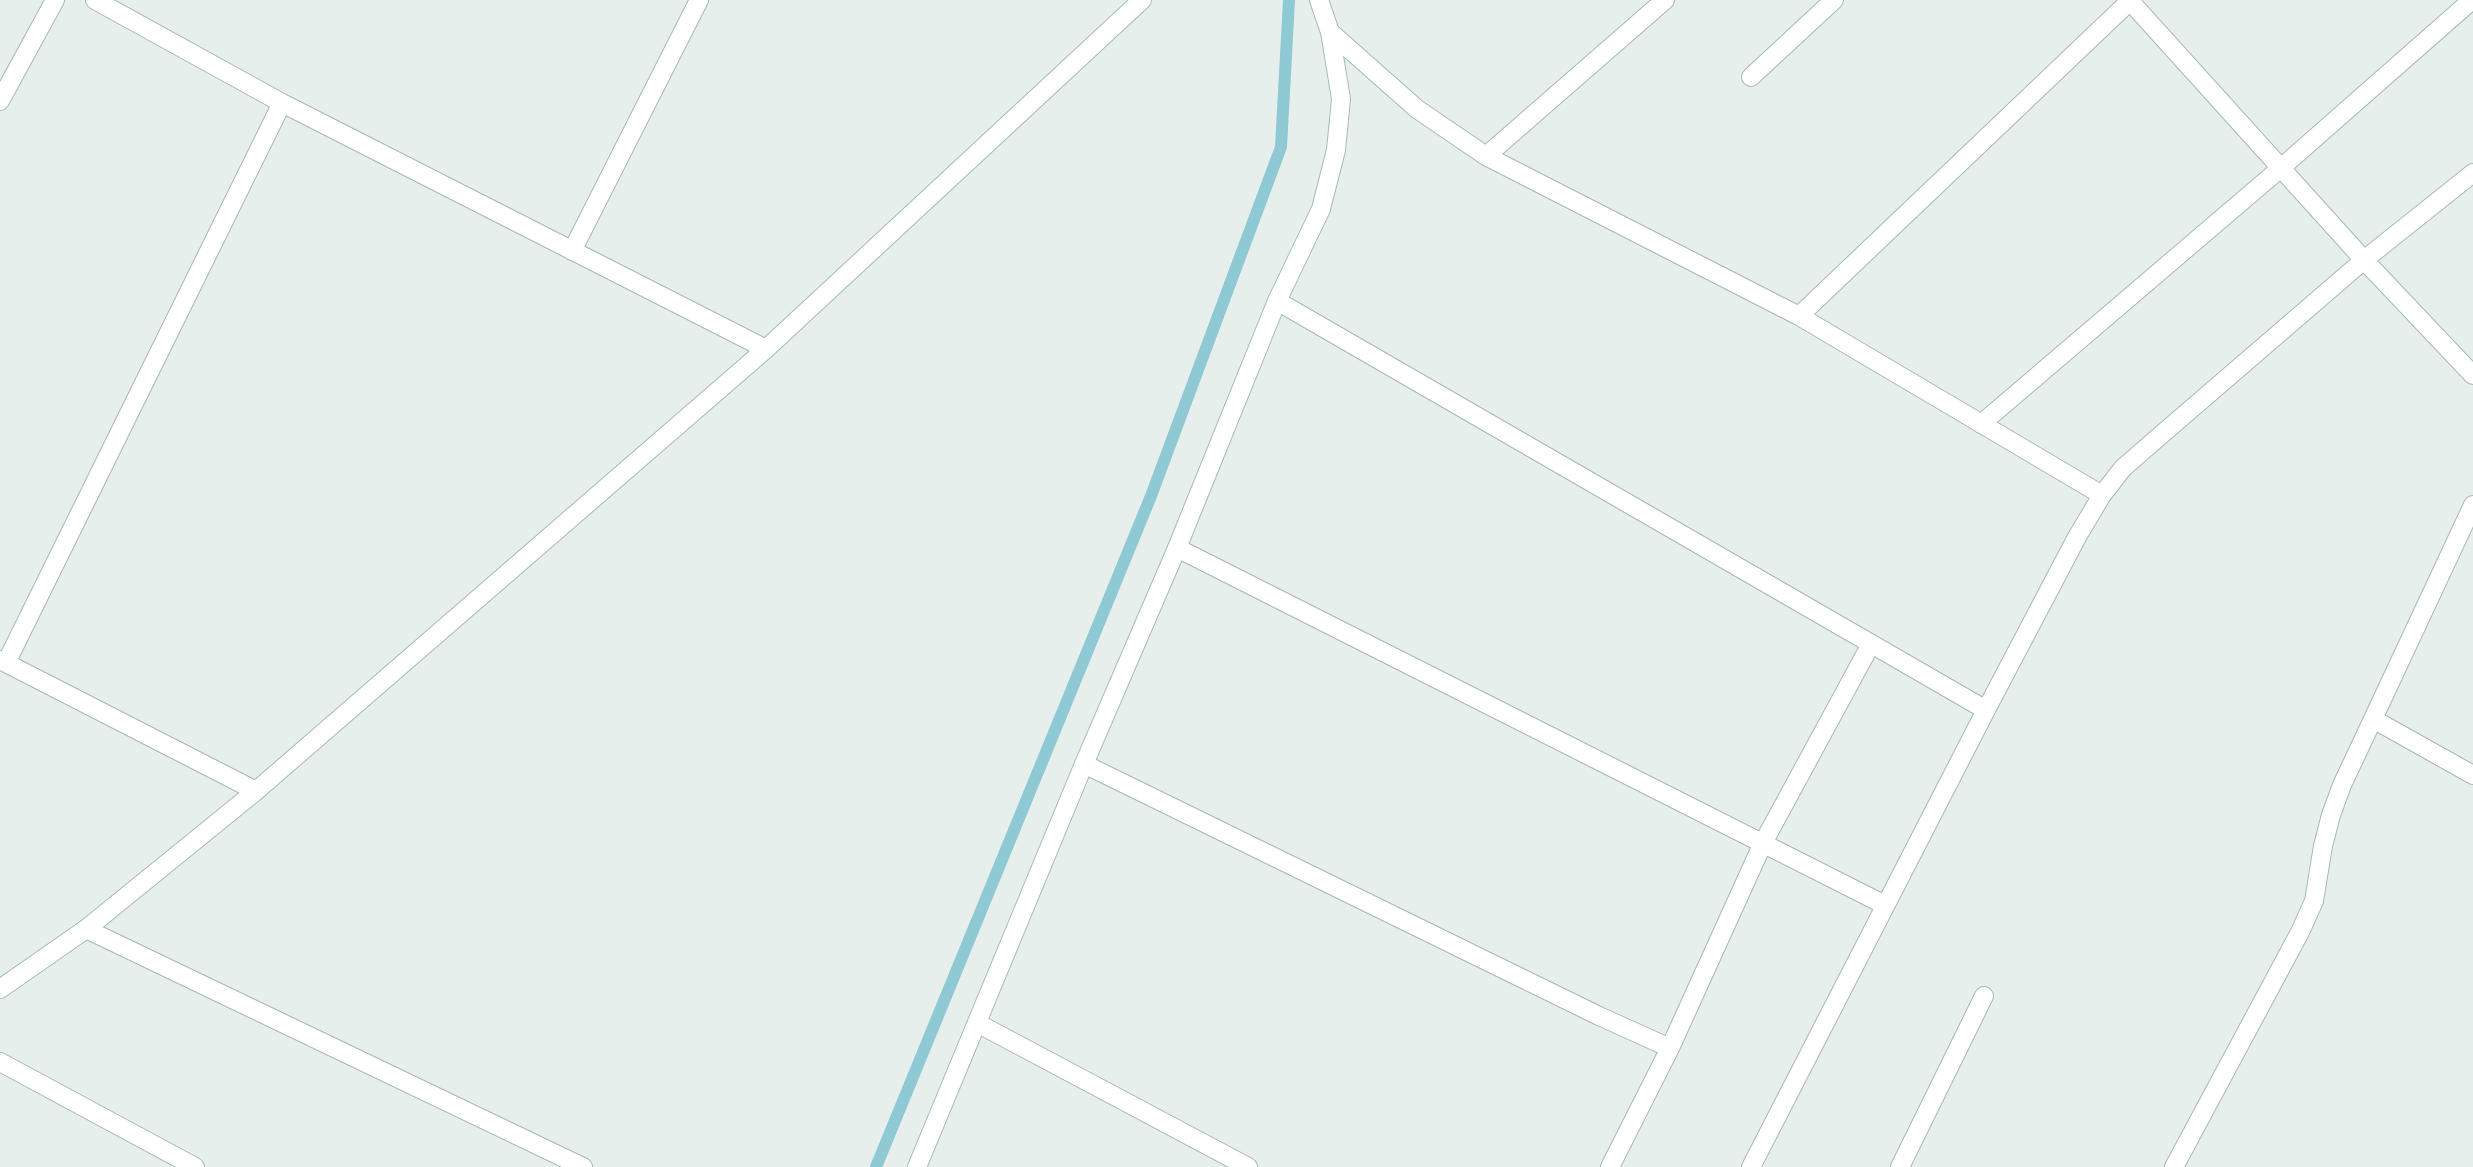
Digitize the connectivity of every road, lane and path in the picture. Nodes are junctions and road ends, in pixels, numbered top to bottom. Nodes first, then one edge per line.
1 (55, 0) edge
2 (95, 0) edge
3 (699, 0) edge
4 (1142, 0) edge
5 (1319, 0) edge
6 (1665, 0) edge
7 (1834, 0) edge
8 (2130, 0) edge
9 (2472, 0) edge
10 (1330, 32) junction
11 (1751, 78) dead end
12 (0, 101) edge
13 (282, 103) junction
14 (1486, 156) junction
15 (2282, 167) junction
16 (2473, 172) edge
17 (572, 251) junction
18 (2364, 260) junction
19 (1277, 301) junction
20 (1799, 316) junction
21 (765, 349) junction
22 (2473, 375) edge
23 (1981, 424) junction
24 (2102, 495) junction
25 (2473, 506) edge
26 (1178, 548) junction
27 (1871, 644) junction
28 (3, 662) edge
29 (1986, 710) junction
30 (2373, 719) junction
31 (1084, 764) junction
32 (2473, 776) edge
33 (256, 791) junction
34 (1763, 843) junction
35 (1885, 905) junction
36 (86, 929) junction
37 (0, 989) edge
38 (1984, 996) dead end
39 (977, 1023) junction
40 (1670, 1048) junction
41 (0, 1062) edge
42 (195, 1167) edge
43 (583, 1167) edge
44 (917, 1167) edge
45 (1248, 1167) edge
46 (1610, 1167) edge
47 (1751, 1167) edge
48 (1900, 1167) edge
49 (2174, 1167) edge

1 - 12 street
2 - 13 street
3 - 17 street
4 - 21 street
5 - 10 street
6 - 14 street
7 - 11 street
8 - 15 street
8 - 20 street
9 - 15 street
10 - 14 street
10 - 19 street
13 - 17 street
13 - 28 street
14 - 20 street
15 - 18 street
15 - 23 street
16 - 18 street
17 - 21 street
18 - 22 street
18 - 24 street
19 - 26 street
19 - 27 street
20 - 23 street
21 - 33 street
23 - 24 street
24 - 29 street
25 - 30 street
26 - 31 street
26 - 34 street
27 - 29 street
27 - 34 street
28 - 33 street
29 - 35 street
30 - 32 street
30 - 49 street
31 - 39 street
31 - 40 street
33 - 36 street
34 - 35 street
34 - 40 street
35 - 47 street
36 - 37 street
36 - 43 street
38 - 48 street
39 - 44 street
39 - 45 street
40 - 46 street
41 - 42 street

